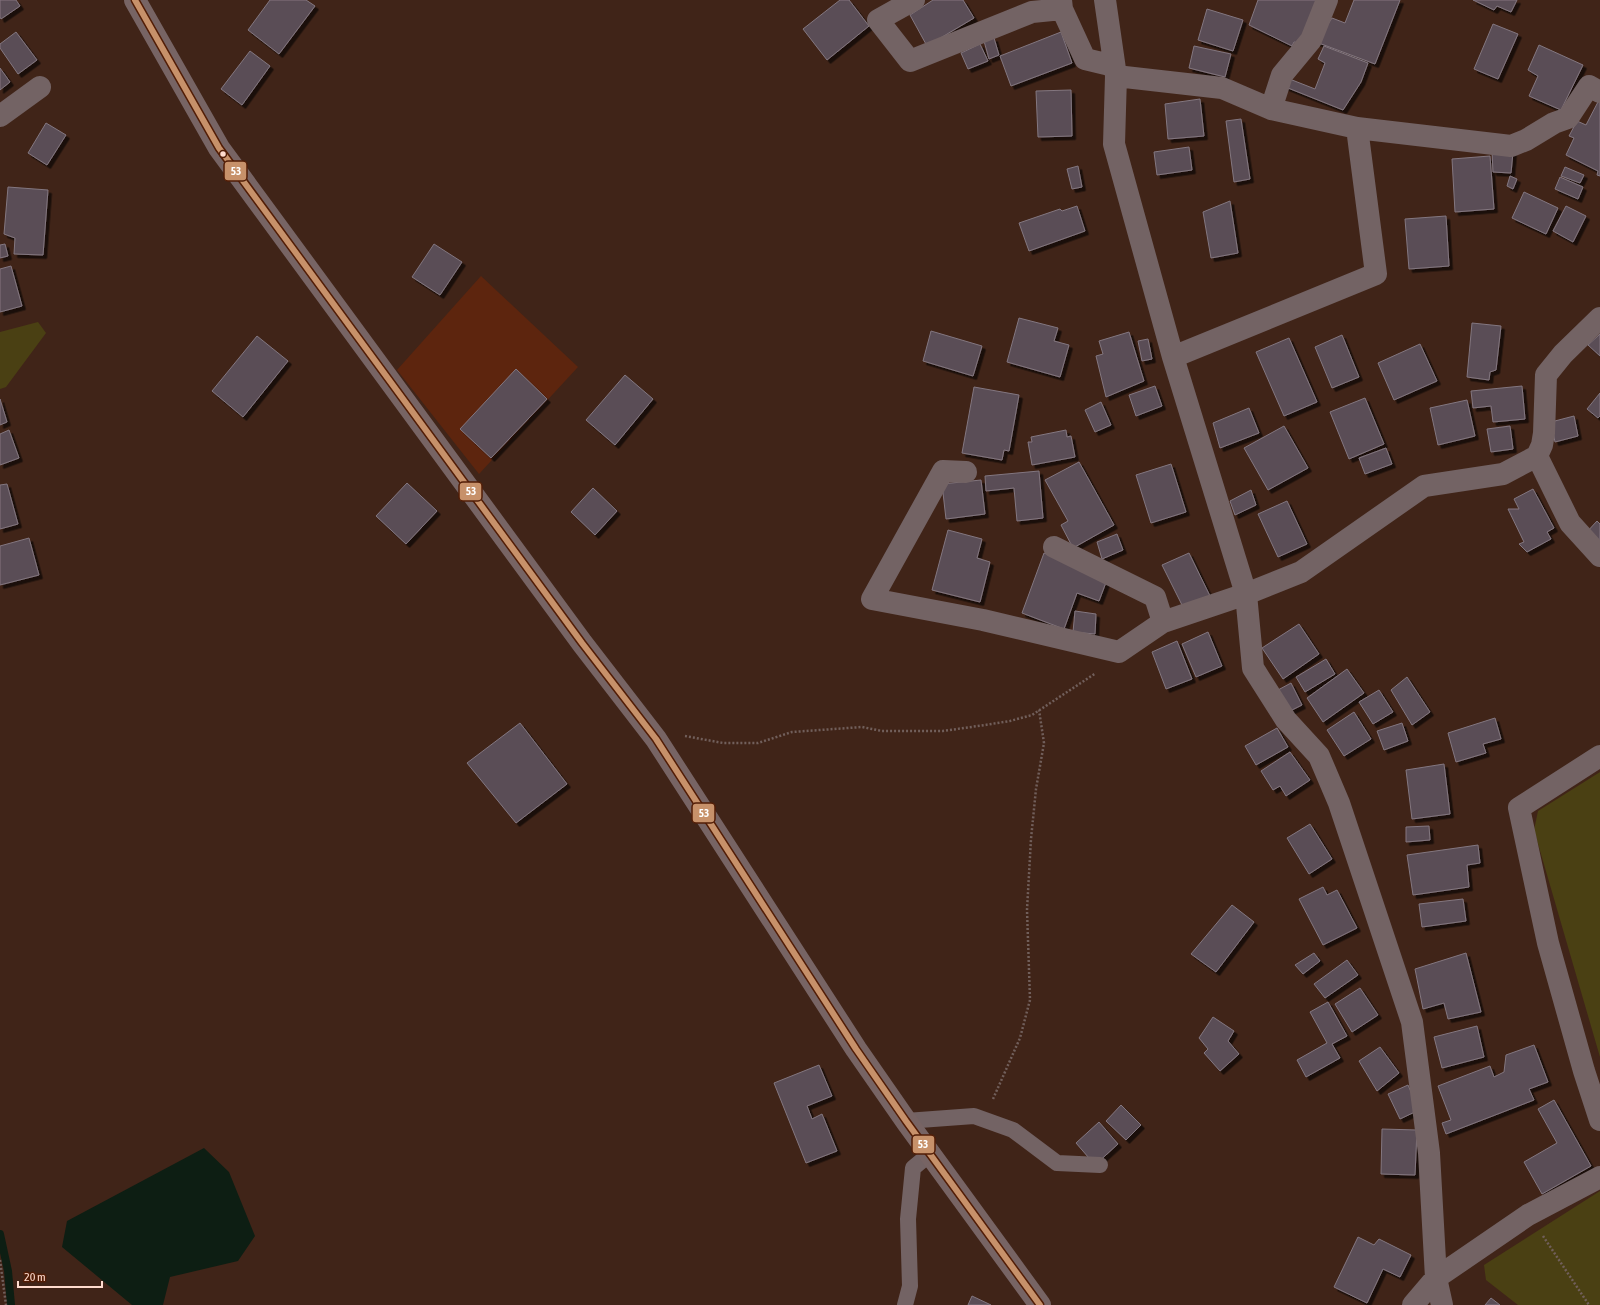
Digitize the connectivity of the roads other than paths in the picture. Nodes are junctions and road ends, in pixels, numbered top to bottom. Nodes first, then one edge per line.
1 (135, 0) edge
2 (914, 0) edge
3 (1105, 0) edge
4 (1326, 0) edge
5 (1062, 4) edge
6 (1115, 71) junction
7 (40, 87) dead end
8 (1600, 92) edge
9 (1271, 109) junction
10 (0, 116) edge
11 (1358, 128) junction
12 (1600, 318) edge
13 (1173, 357) junction
14 (1537, 456) junction
15 (966, 472) dead end
16 (1054, 547) dead end
17 (1600, 556) edge
18 (1246, 594) junction
19 (1163, 622) junction
20 (1600, 756) edge
21 (1600, 1120) edge
22 (906, 1121) junction
23 (931, 1153) junction
24 (1100, 1165) dead end
25 (1600, 1177) edge
26 (1436, 1278) junction
27 (905, 1305) edge
28 (1040, 1305) edge
29 (1413, 1305) edge
30 (1442, 1305) edge

1 - 22 main road
2 - 5 street
3 - 6 street
4 - 9 street
5 - 6 street
6 - 9 street
6 - 13 street
7 - 10 street
8 - 11 street
9 - 11 street
11 - 13 street
12 - 14 street
13 - 18 street
14 - 17 street
14 - 18 street
15 - 19 street
16 - 19 street
18 - 19 street
18 - 26 street
20 - 21 street
22 - 23 main road
22 - 24 lane
23 - 27 lane
23 - 28 main road
25 - 26 street
26 - 29 street
26 - 30 street

